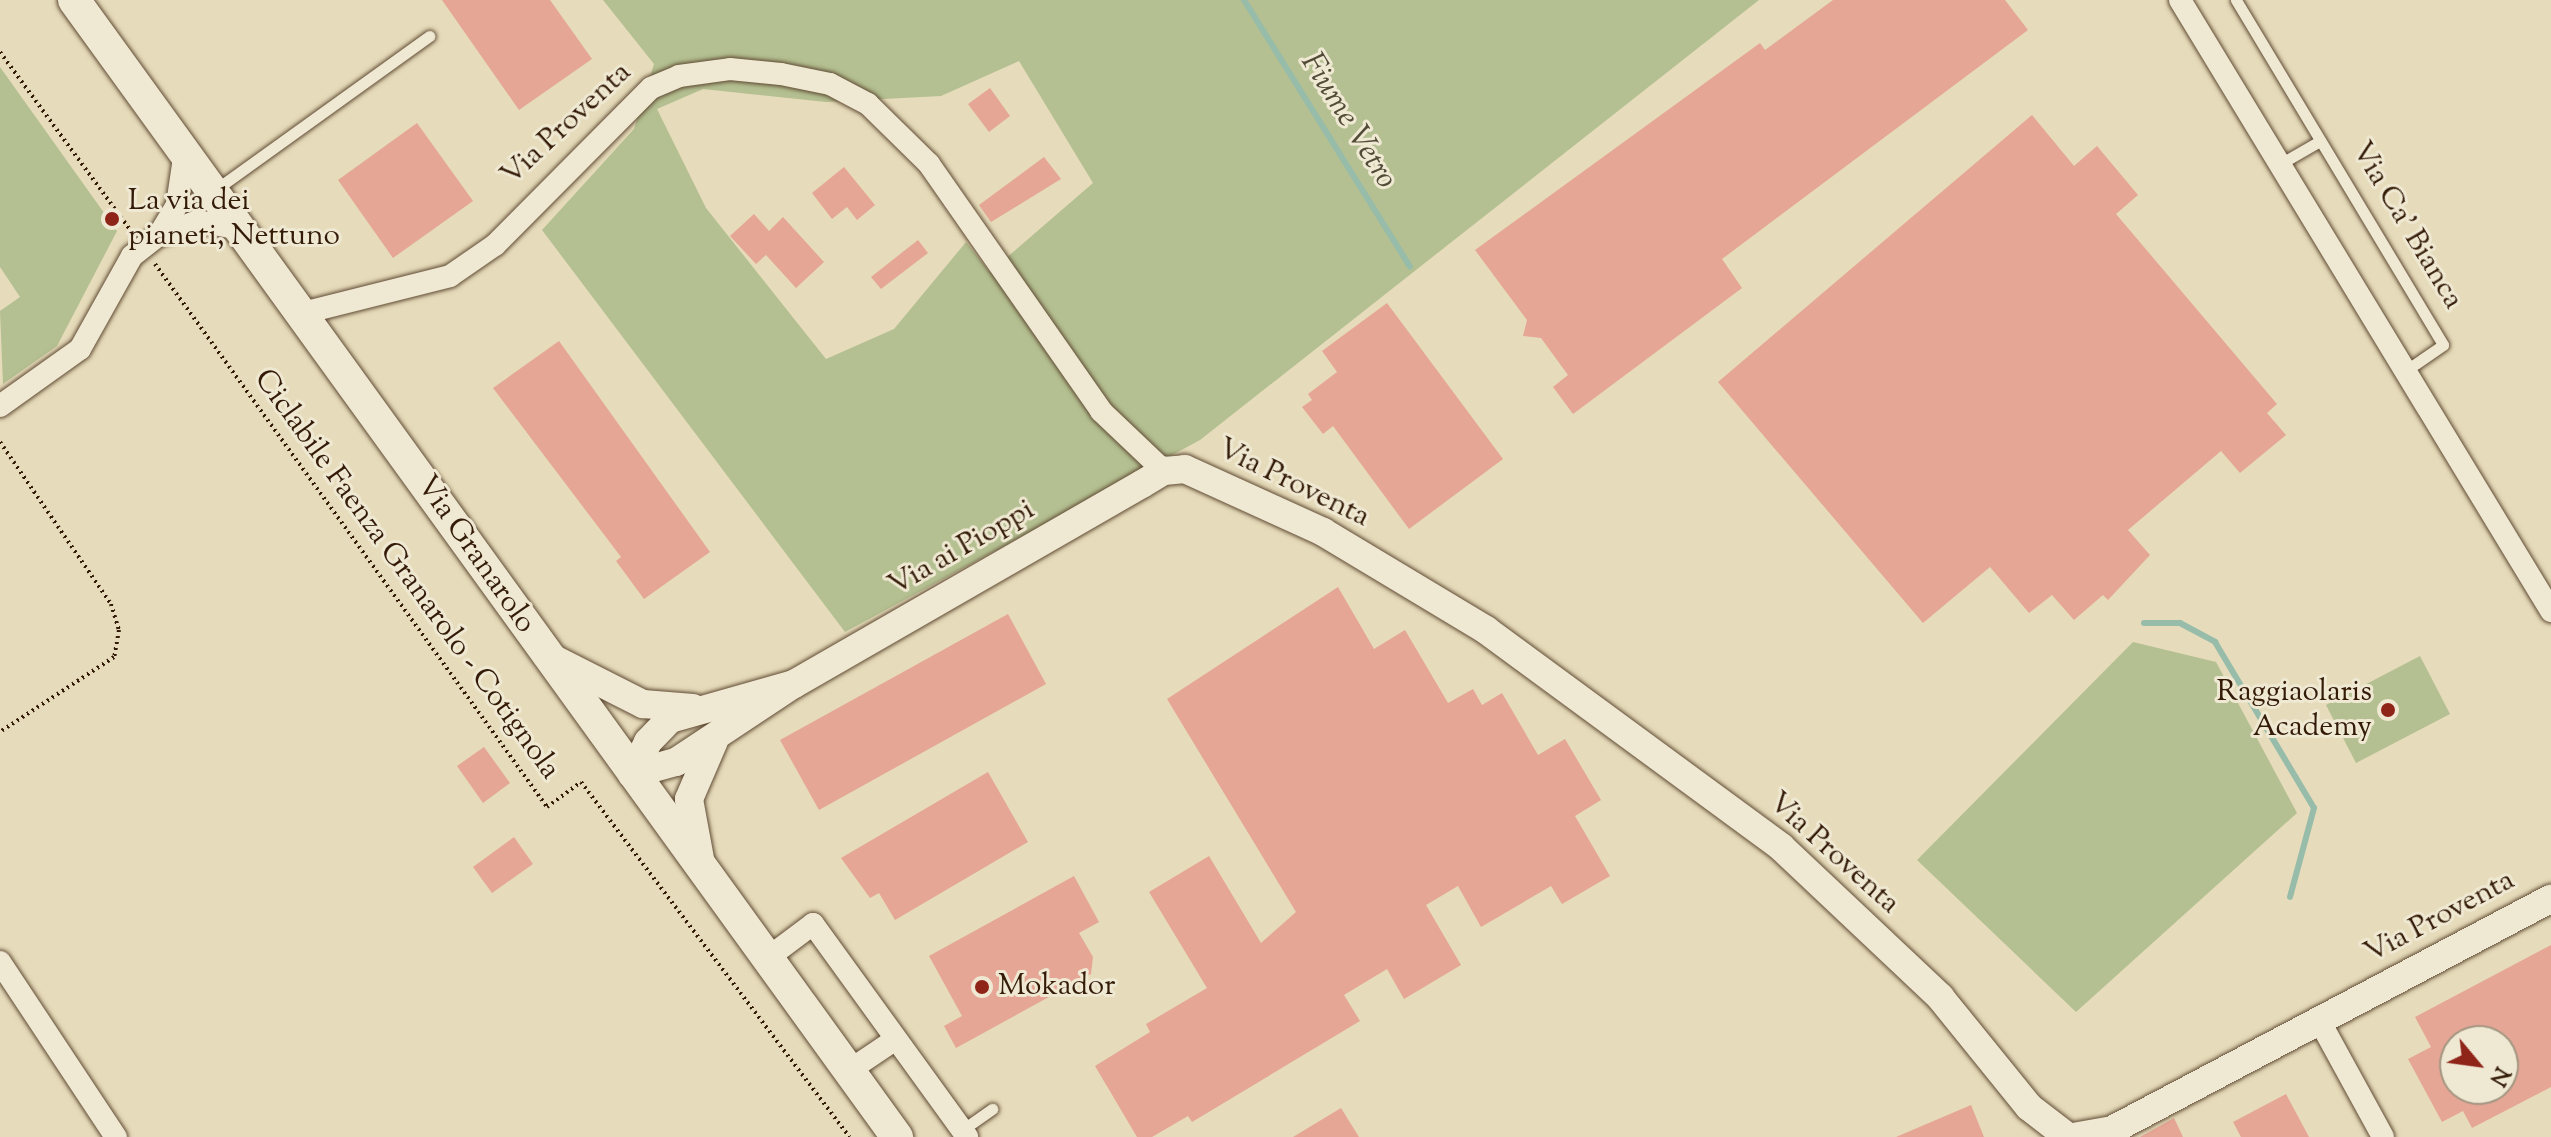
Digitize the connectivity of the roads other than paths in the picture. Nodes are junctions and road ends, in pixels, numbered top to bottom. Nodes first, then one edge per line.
1 (74, 0) edge
2 (2180, 0) edge
3 (2236, 0) edge
4 (429, 36) dead end
5 (2320, 141) junction
6 (185, 150) junction
7 (2280, 164) junction
8 (215, 191) junction
9 (240, 229) junction
10 (151, 242) junction
11 (303, 313) junction
12 (2405, 371) junction
13 (0, 406) edge
14 (1164, 471) junction
15 (2551, 611) edge
16 (546, 655) junction
17 (794, 684) junction
18 (706, 709) junction
19 (714, 740) junction
20 (632, 774) junction
21 (703, 870) junction
22 (2551, 899) edge
23 (769, 957) junction
24 (0, 962) edge
25 (2319, 1020) junction
26 (896, 1039) junction
27 (850, 1070) junction
28 (992, 1109) dead end
29 (960, 1135) edge
30 (116, 1137) edge
31 (897, 1137) edge
32 (2071, 1137) edge
33 (2383, 1137) edge

1 - 6 main road, Via Granarolo
2 - 7 street
3 - 5 lane, Via Ca' Bianca
4 - 8 lane
5 - 7 lane, Via Ca' Bianca
5 - 12 lane, Via Ca' Bianca
6 - 8 main road, Via Granarolo
6 - 10 street
7 - 12 street
8 - 9 main road, Via Granarolo
9 - 10 street
9 - 11 main road, Via Granarolo
10 - 13 street
11 - 14 street, Via Proventa
11 - 16 main road, Via Granarolo
12 - 15 street
14 - 17 street, Via ai Pioppi
14 - 32 street, Via Proventa
16 - 18 street, Via ai Pioppi
16 - 20 main road, Via Granarolo
17 - 18 street, Via ai Pioppi
17 - 19 street, Via ai Pioppi
18 - 20 street, Via ai Pioppi
19 - 20 street, Via ai Pioppi
19 - 21 street
20 - 21 main road, Via Granarolo
21 - 23 main road, Via Granarolo
22 - 25 street, Via Proventa
23 - 26 street
23 - 27 main road, Via Granarolo
24 - 30 street
25 - 32 street, Via Proventa
25 - 33 street
26 - 27 street
26 - 29 street
27 - 31 main road, Via Granarolo
28 - 29 lane

